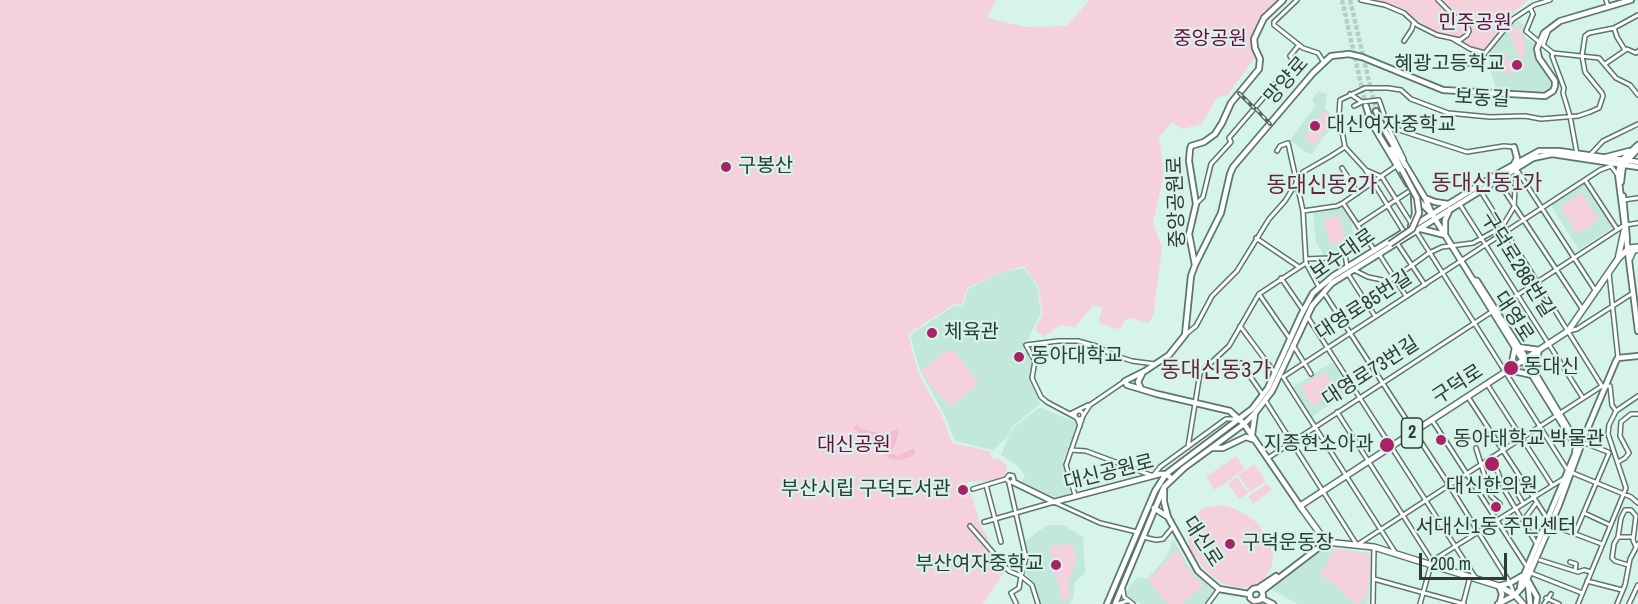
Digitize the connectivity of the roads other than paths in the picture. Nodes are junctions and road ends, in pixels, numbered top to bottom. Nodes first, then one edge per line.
1 (1282, 0) edge
2 (1297, 0) edge
3 (1361, 0) edge
4 (1386, 0) edge
5 (1438, 0) edge
6 (1550, 0) edge
7 (1606, 0) edge
8 (1631, 0) edge
9 (1385, 5) junction
10 (1608, 6) junction
11 (1529, 8) junction
12 (1638, 15) edge
13 (1414, 22) junction
14 (1550, 27) junction
15 (1614, 28) junction
16 (1453, 39) junction
17 (1404, 41) dead end
18 (1539, 42) junction
19 (1299, 45) junction
20 (1623, 51) junction
21 (1638, 51) edge
22 (1485, 53) junction
23 (1553, 53) junction
24 (1582, 56) junction
25 (1455, 60) dead end
26 (1323, 61) junction
27 (1606, 63) junction
28 (1350, 94) junction
29 (1638, 95) edge
30 (1364, 104) junction
31 (1354, 106) dead end
32 (1376, 111) tunnel mouth
33 (1570, 116) junction
34 (1637, 126) edge
35 (1389, 129) junction
36 (1344, 147) junction
37 (1514, 147) junction
38 (1636, 149) edge
39 (1277, 151) dead end
40 (1577, 154) junction
41 (1530, 155) junction
42 (1589, 156) junction
43 (1603, 160) junction
44 (1636, 164) edge
45 (1396, 166) junction
46 (1515, 166) junction
47 (1621, 167) junction
48 (1342, 168) dead end
49 (1365, 169) junction
50 (1600, 170) junction
51 (1405, 171) junction
52 (1348, 177) junction
53 (1382, 177) junction
54 (1297, 180) junction
55 (1497, 180) junction
56 (1585, 180) junction
57 (1373, 183) junction
58 (1333, 186) dead end
59 (1411, 190) junction
60 (1480, 190) junction
61 (1358, 193) junction
62 (1414, 196) junction
63 (1425, 198) junction
64 (1638, 198) edge
65 (1396, 200) junction
66 (1623, 200) junction
67 (1343, 203) junction
68 (1459, 203) junction
69 (1196, 204) junction
70 (1388, 206) junction
71 (1449, 207) junction
72 (1514, 207) junction
73 (1541, 208) junction
74 (1303, 211) junction
75 (1433, 216) junction
76 (1523, 220) junction
77 (1638, 224) edge
78 (1358, 225) junction
79 (1502, 227) junction
80 (1414, 228) junction
81 (1617, 229) junction
82 (1505, 231) junction
83 (1404, 232) junction
84 (1626, 232) junction
85 (1445, 235) junction
86 (1256, 238) junction
87 (1482, 239) junction
88 (1397, 243) junction
89 (1485, 244) junction
90 (1452, 247) junction
91 (1635, 248) edge
92 (1377, 252) junction
93 (1429, 253) junction
94 (1573, 258) junction
95 (1630, 258) junction
96 (1618, 259) junction
97 (1461, 260) junction
98 (1306, 261) junction
99 (1195, 265) junction
100 (1412, 266) junction
101 (1299, 267) junction
102 (1347, 267) junction
103 (1556, 269) junction
104 (1354, 270) junction
105 (1442, 272) junction
106 (1609, 272) junction
107 (1638, 272) edge
108 (1631, 273) junction
109 (1348, 274) junction
110 (1281, 278) junction
111 (1394, 279) junction
112 (1537, 282) junction
113 (1332, 283) junction
114 (1425, 285) junction
115 (1321, 289) junction
116 (1596, 291) junction
117 (1259, 294) junction
118 (1518, 295) junction
119 (1406, 296) junction
120 (1635, 296) edge
121 (1613, 306) junction
122 (1303, 310) junction
123 (1583, 310) junction
124 (1493, 311) junction
125 (1307, 316) junction
126 (1375, 316) junction
127 (1474, 324) junction
128 (1240, 326) junction
129 (1638, 328) edge
130 (1568, 331) junction
131 (1350, 332) junction
132 (1185, 335) junction
133 (1290, 339) junction
134 (1038, 343) junction
135 (1549, 344) junction
136 (1293, 345) junction
137 (1517, 347) junction
138 (1327, 348) junction
139 (1539, 350) junction
140 (1031, 353) junction
141 (1638, 356) edge
142 (1618, 358) junction
143 (1525, 359) junction
144 (1304, 362) junction
145 (1241, 363) dead end
146 (1156, 364) junction
147 (1508, 370) junction
148 (1145, 371) junction
149 (1280, 373) junction
150 (1533, 373) junction
151 (1311, 374) dead end
152 (1125, 381) junction
153 (1383, 383) junction
154 (1487, 384) junction
155 (1604, 385) junction
156 (1142, 390) junction
157 (1638, 396) edge
158 (1468, 397) junction
159 (1264, 398) junction
160 (1359, 398) junction
161 (1583, 398) junction
162 (1195, 402) junction
163 (1090, 405) junction
164 (1078, 411) junction
165 (1617, 411) junction
166 (1337, 412) junction
167 (1255, 413) junction
168 (1070, 414) junction
169 (1559, 414) junction
170 (1638, 414) edge
171 (1083, 416) junction
172 (1077, 418) junction
173 (1432, 420) junction
174 (1242, 422) junction
175 (1080, 426) junction
176 (1539, 426) junction
177 (1315, 427) junction
178 (1414, 432) junction
179 (1254, 437) junction
180 (1522, 437) junction
181 (1292, 442) junction
182 (1579, 444) junction
183 (1188, 447) junction
184 (1390, 447) junction
185 (1211, 448) junction
186 (1476, 448) dead end
187 (1071, 450) junction
188 (1502, 450) junction
189 (1609, 453) junction
190 (1615, 454) junction
191 (1492, 457) junction
192 (1267, 458) junction
193 (1369, 462) junction
194 (1618, 462) junction
195 (1481, 464) junction
196 (1570, 472) junction
197 (1166, 474) junction
198 (1467, 474) junction
199 (1153, 477) junction
200 (1346, 477) junction
201 (1171, 478) junction
202 (1565, 478) junction
203 (1509, 479) dead end
204 (1009, 481) junction
205 (1596, 483) junction
206 (987, 485) junction
207 (1449, 485) junction
208 (1552, 485) junction
209 (1164, 487) junction
210 (974, 489) dead end
211 (1324, 491) junction
212 (1622, 494) junction
213 (1075, 496) junction
214 (1316, 496) junction
215 (1534, 497) junction
216 (1294, 498) junction
217 (1426, 500) junction
218 (1054, 502) junction
219 (1537, 502) junction
220 (1523, 503) junction
221 (1638, 503) edge
222 (1500, 504) dead end
223 (1149, 506) junction
224 (1300, 506) junction
225 (1155, 508) junction
226 (1516, 508) junction
227 (1014, 512) junction
228 (1584, 513) junction
229 (1402, 515) junction
230 (1168, 517) junction
231 (995, 519) junction
232 (1497, 520) junction
233 (1523, 521) junction
234 (984, 522) dead end
235 (1549, 523) junction
236 (970, 525) dead end
237 (1610, 525) junction
238 (1173, 527) junction
239 (1380, 528) junction
240 (1137, 532) junction
241 (1478, 532) junction
242 (1575, 533) junction
243 (1143, 537) junction
244 (1618, 537) junction
245 (1633, 537) junction
246 (1001, 542) dead end
247 (1326, 542) junction
248 (1537, 544) junction
249 (1602, 544) junction
250 (1357, 545) junction
251 (1637, 546) edge
252 (1374, 547) junction
253 (1456, 547) junction
254 (1396, 554) junction
255 (1540, 560) dead end
256 (1569, 562) dead end
257 (1432, 563) junction
258 (1628, 565) junction
259 (1575, 571) junction
260 (1591, 572) junction
261 (1527, 573) junction
262 (1021, 576) junction
263 (1473, 578) junction
264 (1374, 579) junction
265 (1587, 581) junction
266 (1122, 583) junction
267 (1510, 583) junction
268 (1638, 585) edge
269 (1499, 586) junction
270 (1219, 589) junction
271 (1260, 590) junction
272 (1623, 590) junction
273 (1423, 593) junction
274 (1582, 593) junction
275 (1551, 594) dead end
276 (1515, 595) junction
277 (1546, 598) junction
278 (1254, 599) edge
279 (1127, 601) junction
280 (1016, 603) edge
281 (1038, 604) edge
282 (1107, 604) edge
283 (1116, 604) edge
284 (1133, 604) edge
285 (1208, 604) edge
286 (1273, 604) edge
287 (1373, 604) edge
288 (1420, 604) edge
289 (1463, 604) edge
290 (1500, 604) edge
291 (1523, 604) edge
292 (1530, 604) edge
293 (1536, 604) edge
294 (1544, 604) edge
295 (1559, 604) edge
296 (1578, 604) edge
297 (1617, 604) edge
298 (1629, 604) edge

1 - 69 main road, 중앙공원로
2 - 19 street
3 - 9 street
4 - 9 street
5 - 16 street
6 - 11 street
7 - 10 street
8 - 10 main road
9 - 13 street
10 - 14 main road
11 - 18 street
11 - 22 street
12 - 15 street
13 - 16 street
13 - 17 street
14 - 18 main road
14 - 23 street
15 - 20 street
15 - 24 street
16 - 22 street
18 - 26 main road, 망양로
19 - 26 street
19 - 69 street
20 - 21 street
20 - 27 street
22 - 25 street
23 - 24 street
23 - 33 street
24 - 27 street
24 - 33 street, 보동길
26 - 99 main road, 망양로
27 - 29 street
28 - 30 street
28 - 33 street, 보동길
28 - 36 street
30 - 31 street
30 - 35 street
30 - 45 main road, 대영로
32 - 51 main road
33 - 40 street
34 - 42 street
35 - 37 street
35 - 51 street
36 - 49 street
36 - 54 street
37 - 41 main road
37 - 46 main road
38 - 43 main road
38 - 44 main road
38 - 47 main road
39 - 54 street
40 - 41 main road, 보수대로
40 - 42 main road, 보수대로
41 - 46 main road, 보수대로
42 - 43 main road, 보수대로
43 - 46 main road, 보수대로
43 - 47 main road, 보수대로
43 - 50 street
44 - 47 main road, 보수대로
44 - 47 main road
45 - 53 street
45 - 59 main road, 대영로
46 - 55 main road, 보수대로
46 - 71 main road, 보수대로
46 - 72 street
46 - 73 street
47 - 50 street
47 - 66 main road
47 - 84 main road
48 - 52 street
49 - 53 street
49 - 57 street
50 - 56 street, 대영로85번길
51 - 63 main road, 대영로
51 - 113 main road, bridge
52 - 58 street
52 - 61 street
53 - 57 street
53 - 65 street
54 - 74 street
54 - 86 street
55 - 60 main road, 보수대로
55 - 72 street
56 - 73 street, 대영로85번길
56 - 81 street
57 - 61 street
57 - 70 street
59 - 62 main road, 대영로
59 - 65 street
60 - 68 main road, 보수대로
60 - 79 street
61 - 67 street
62 - 75 main road, 대영로
62 - 80 main road
63 - 71 main road
63 - 75 main road, 대영로
64 - 66 street
65 - 70 street
65 - 80 street
66 - 84 main road
67 - 74 street
67 - 78 street
68 - 71 main road, 보수대로
68 - 87 street, 구덕로286번길
69 - 99 main road, 중앙공원로
70 - 78 street
70 - 83 street
71 - 75 main road, 보수대로
71 - 85 main road
72 - 76 street
72 - 79 street
73 - 76 street, 대영로85번길
73 - 94 street
74 - 98 street
75 - 80 main road, 보수대로
75 - 80 main road, 보수대로
75 - 85 main road, 대영로
76 - 82 street, 대영로85번길
76 - 103 street
77 - 84 street
78 - 92 street
79 - 82 street
79 - 87 street
80 - 83 main road, 보수대로
80 - 85 main road
80 - 88 main road, 보수대로
80 - 93 street
81 - 84 street, 대영로73번길
81 - 94 street, 대영로73번길
82 - 89 street, 대영로85번길
82 - 112 street
83 - 92 main road, 보수대로
84 - 91 main road
84 - 96 main road
85 - 90 main road, 대영로
86 - 101 street
86 - 132 street
87 - 89 street, 구덕로286번길
87 - 90 street
88 - 92 main road, 보수대로
88 - 100 street
89 - 97 street, 대영로85번길
89 - 118 street, 구덕로286번길
90 - 93 street
90 - 97 main road, 대영로
91 - 95 main road
91 - 96 main road, 구덕로 / 2
92 - 102 main road, 보수대로
92 - 104 main road, 보수대로
92 - 111 street
93 - 100 street
93 - 105 street
94 - 103 street, 대영로73번길
94 - 116 street
95 - 96 main road
95 - 108 main road
96 - 106 main road, 구덕로 / 2
97 - 105 street, 대영로85번길
97 - 124 main road, 대영로
98 - 101 street
98 - 102 street
98 - 115 street
99 - 132 main road, 망양로
100 - 111 street
100 - 114 street
101 - 110 street
102 - 115 main road, 보수대로
103 - 112 street, 대영로73번길
103 - 123 street
104 - 109 main road, 보수대로
104 - 111 street
105 - 114 street, 대영로85번길
105 - 127 street
106 - 116 main road, 구덕로 / 2
106 - 121 street
107 - 108 street
108 - 120 main road
109 - 113 main road, 보수대로
109 - 126 street
110 - 117 street
110 - 122 street
111 - 119 street
112 - 118 street, 대영로73번길
112 - 130 street
113 - 115 main road, 보수대로
114 - 119 street, 대영로85번길
115 - 122 main road, 보수대로
115 - 125 main road, 보수대로
115 - 131 street
116 - 123 main road, 구덕로 / 2
117 - 128 street
117 - 133 street
118 - 124 street, 대영로73번길
118 - 135 street, 구덕로286번길
119 - 126 street, 대영로85번길
120 - 121 street
120 - 129 main road
121 - 130 street
121 - 142 street
122 - 133 main road, 보수대로
123 - 130 main road, 구덕로 / 2
124 - 127 street, 대영로73번길
124 - 137 main road, 대영로
125 - 136 main road, 보수대로
125 - 138 street
126 - 131 street, 대영로85번길
127 - 147 street
127 - 153 street, 대영로73번길
128 - 149 street
128 - 162 street
130 - 135 main road, 구덕로 / 2
130 - 155 street
131 - 138 street, 대영로85번길
131 - 153 street
132 - 146 main road
133 - 149 main road, 보수대로
134 - 140 street
134 - 140 street
134 - 146 street
135 - 139 main road, 구덕로 / 2
135 - 161 street, 구덕로286번길
136 - 144 street
136 - 149 main road, 보수대로
137 - 139 main road
137 - 143 main road, 대영로
137 - 147 main road
138 - 144 street, 대영로85번길
138 - 160 street
139 - 143 main road, 구덕로 / 2
139 - 150 main road
140 - 168 street
141 - 142 main road
142 - 155 main road
143 - 147 main road, 구덕로 / 2
143 - 150 main road, 대영로
144 - 149 street, 대영로85번길
144 - 151 street
145 - 159 street
146 - 148 main road
147 - 150 main road
147 - 154 main road, 구덕로 / 2
147 - 176 street
148 - 152 main road
148 - 156 main road
149 - 159 main road, 보수대로
149 - 177 street
150 - 169 main road, 대영로
152 - 156 main road
152 - 163 street
153 - 160 street, 대영로73번길
153 - 178 street
154 - 158 main road, 구덕로 / 2
154 - 180 street
155 - 161 street
155 - 165 street
155 - 182 main road
156 - 162 main road
157 - 165 street
158 - 173 main road, 구덕로 / 2
158 - 188 street
159 - 167 main road, 보수대로
159 - 174 main road, 보수대로
159 - 181 street
160 - 166 street, 대영로73번길
160 - 184 street
161 - 169 street
162 - 174 main road
162 - 183 street
163 - 164 street
163 - 171 street
164 - 168 street
164 - 171 street
164 - 172 street
165 - 190 street
166 - 177 street, 대영로73번길
166 - 193 street
167 - 174 main road, 보수대로
167 - 179 main road
168 - 172 street
169 - 176 street
169 - 182 main road, 대영로
170 - 194 street
171 - 172 street
171 - 175 street
172 - 175 street
173 - 178 main road, 구덕로 / 2
173 - 198 street
174 - 179 main road
174 - 183 street
174 - 185 main road, 보수대로
174 - 197 main road, 보수대로
175 - 187 street
176 - 180 street
176 - 196 street
177 - 181 street, 대영로73번길
177 - 200 street
178 - 184 main road, 구덕로 / 2
178 - 207 street
179 - 185 main road
179 - 192 main road
180 - 188 street
180 - 208 street
181 - 192 street, 대영로73번길
181 - 211 street
182 - 189 street
182 - 196 main road
183 - 199 street
184 - 193 main road, 구덕로 / 2
184 - 217 street
185 - 201 main road, 보수대로
186 - 195 street
187 - 199 street
187 - 213 street
188 - 191 street
188 - 215 street
189 - 190 street
189 - 205 street
190 - 194 street
191 - 195 street
191 - 226 street
192 - 216 main road
193 - 200 main road, 구덕로 / 2
193 - 229 street
194 - 212 street
195 - 198 street
195 - 222 street
196 - 202 main road
196 - 205 street
196 - 235 main road
197 - 199 main road, 대신공원로
197 - 201 main road, 대신공원로
197 - 223 main road, 보수대로
198 - 207 street
198 - 232 street
199 - 213 main road, 대신공원로
200 - 211 main road, 구덕로 / 2
200 - 239 street
201 - 209 main road, 보수대로
202 - 208 street
202 - 235 main road
203 - 220 street
204 - 206 street
204 - 218 main road, 대신공원로
204 - 227 street
205 - 212 street
205 - 228 street
206 - 210 street
206 - 231 street
207 - 217 street
207 - 241 street
208 - 215 street
209 - 225 main road, 보수대로
209 - 230 main road
211 - 214 main road, 구덕로 / 2
211 - 250 street
212 - 221 street
212 - 237 street
213 - 218 main road, 대신공원로
214 - 216 main road
214 - 224 main road, 구덕로 / 2
215 - 219 street
215 - 220 street
216 - 224 main road
217 - 229 street
217 - 253 street
218 - 227 street, 대신공원로
218 - 240 street, 대신공원로
219 - 233 street
219 - 235 street
220 - 226 street
223 - 225 main road, 대신로
223 - 240 main road, 보수대로
224 - 247 main road
225 - 230 main road, 대신로
225 - 243 main road, 보수대로
226 - 232 street
226 - 233 street
227 - 231 street, 대신공원로
227 - 262 street
228 - 237 street
228 - 242 street
229 - 239 street
229 - 257 street
230 - 238 main road, 대신로
231 - 234 street, 대신공원로
231 - 246 street
232 - 241 street
232 - 261 street
233 - 248 street
235 - 242 street
235 - 248 main road
235 - 261 main road
236 - 262 street
237 - 249 street
238 - 243 street
238 - 270 main road, 대신로
239 - 250 street
239 - 254 street
240 - 282 main road, 보수대로
241 - 253 street
241 - 267 street
242 - 249 street
243 - 266 main road, 보수대로
244 - 245 street
244 - 245 street
244 - 258 street
245 - 251 street
247 - 250 main road
247 - 271 main road
248 - 261 main road
249 - 260 street
250 - 252 main road
251 - 258 street
252 - 254 main road
252 - 264 street
253 - 257 street
253 - 263 street
254 - 257 main road
255 - 259 street
256 - 259 street
257 - 263 main road
257 - 273 street
258 - 272 street
259 - 260 street
260 - 265 street
261 - 267 main road
261 - 274 street
261 - 276 main road
261 - 292 main road
261 - 293 main road
262 - 280 street
262 - 281 street
263 - 269 main road
263 - 289 street
264 - 273 street
264 - 287 street
265 - 272 street
265 - 274 street
266 - 279 street
266 - 283 main road, 보수대로
267 - 269 main road
267 - 276 street
268 - 298 street
269 - 276 main road
269 - 290 main road
270 - 278 main road, 대신로
270 - 285 street
271 - 278 main road
271 - 278 main road
272 - 297 street
273 - 288 street
273 - 289 street
274 - 296 street
275 - 277 street
276 - 290 main road
276 - 291 main road
277 - 294 street
277 - 295 street
278 - 286 main road, 대신로
279 - 283 street
279 - 284 street

